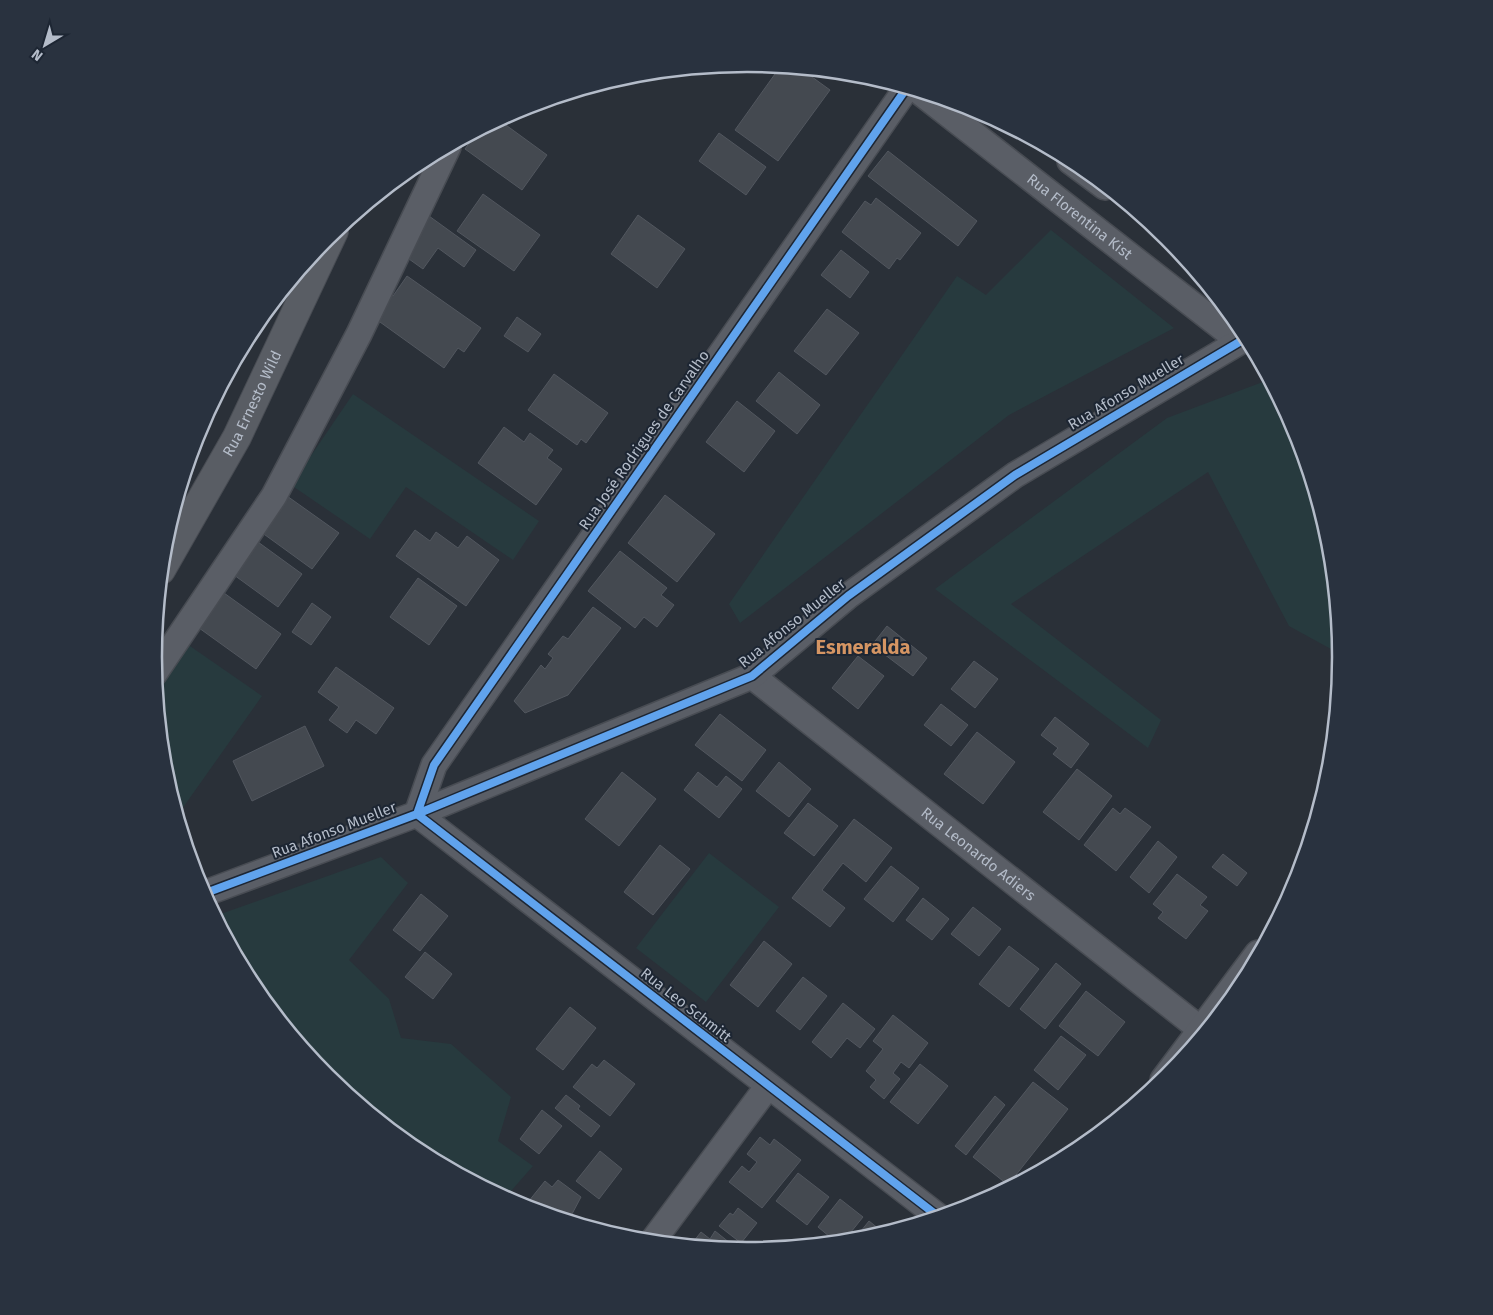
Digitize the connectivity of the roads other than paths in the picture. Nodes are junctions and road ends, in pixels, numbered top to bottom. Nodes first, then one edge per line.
1 (902, 93) edge
2 (936, 104) edge
3 (443, 158) edge
4 (323, 255) edge
5 (1233, 332) edge
6 (1239, 341) edge
7 (172, 551) edge
8 (162, 662) edge
9 (752, 676) junction
10 (417, 814) junction
11 (211, 891) edge
12 (1199, 1028) edge
13 (768, 1086) junction
14 (932, 1212) edge
15 (657, 1235) edge

1 - 10 street, Rua José Rodrigues de Carvalho
2 - 5 street, Rua Florentina Kist
3 - 8 street
4 - 7 main road, Rua Ernesto Wild
6 - 9 street, Rua Afonso Mueller
9 - 10 street, Rua Afonso Mueller
9 - 12 street, Rua Leonardo Adiers
10 - 11 street, Rua Afonso Mueller
10 - 13 street, Rua Leo Schmitt
13 - 14 street, Rua Leo Schmitt
13 - 15 street

